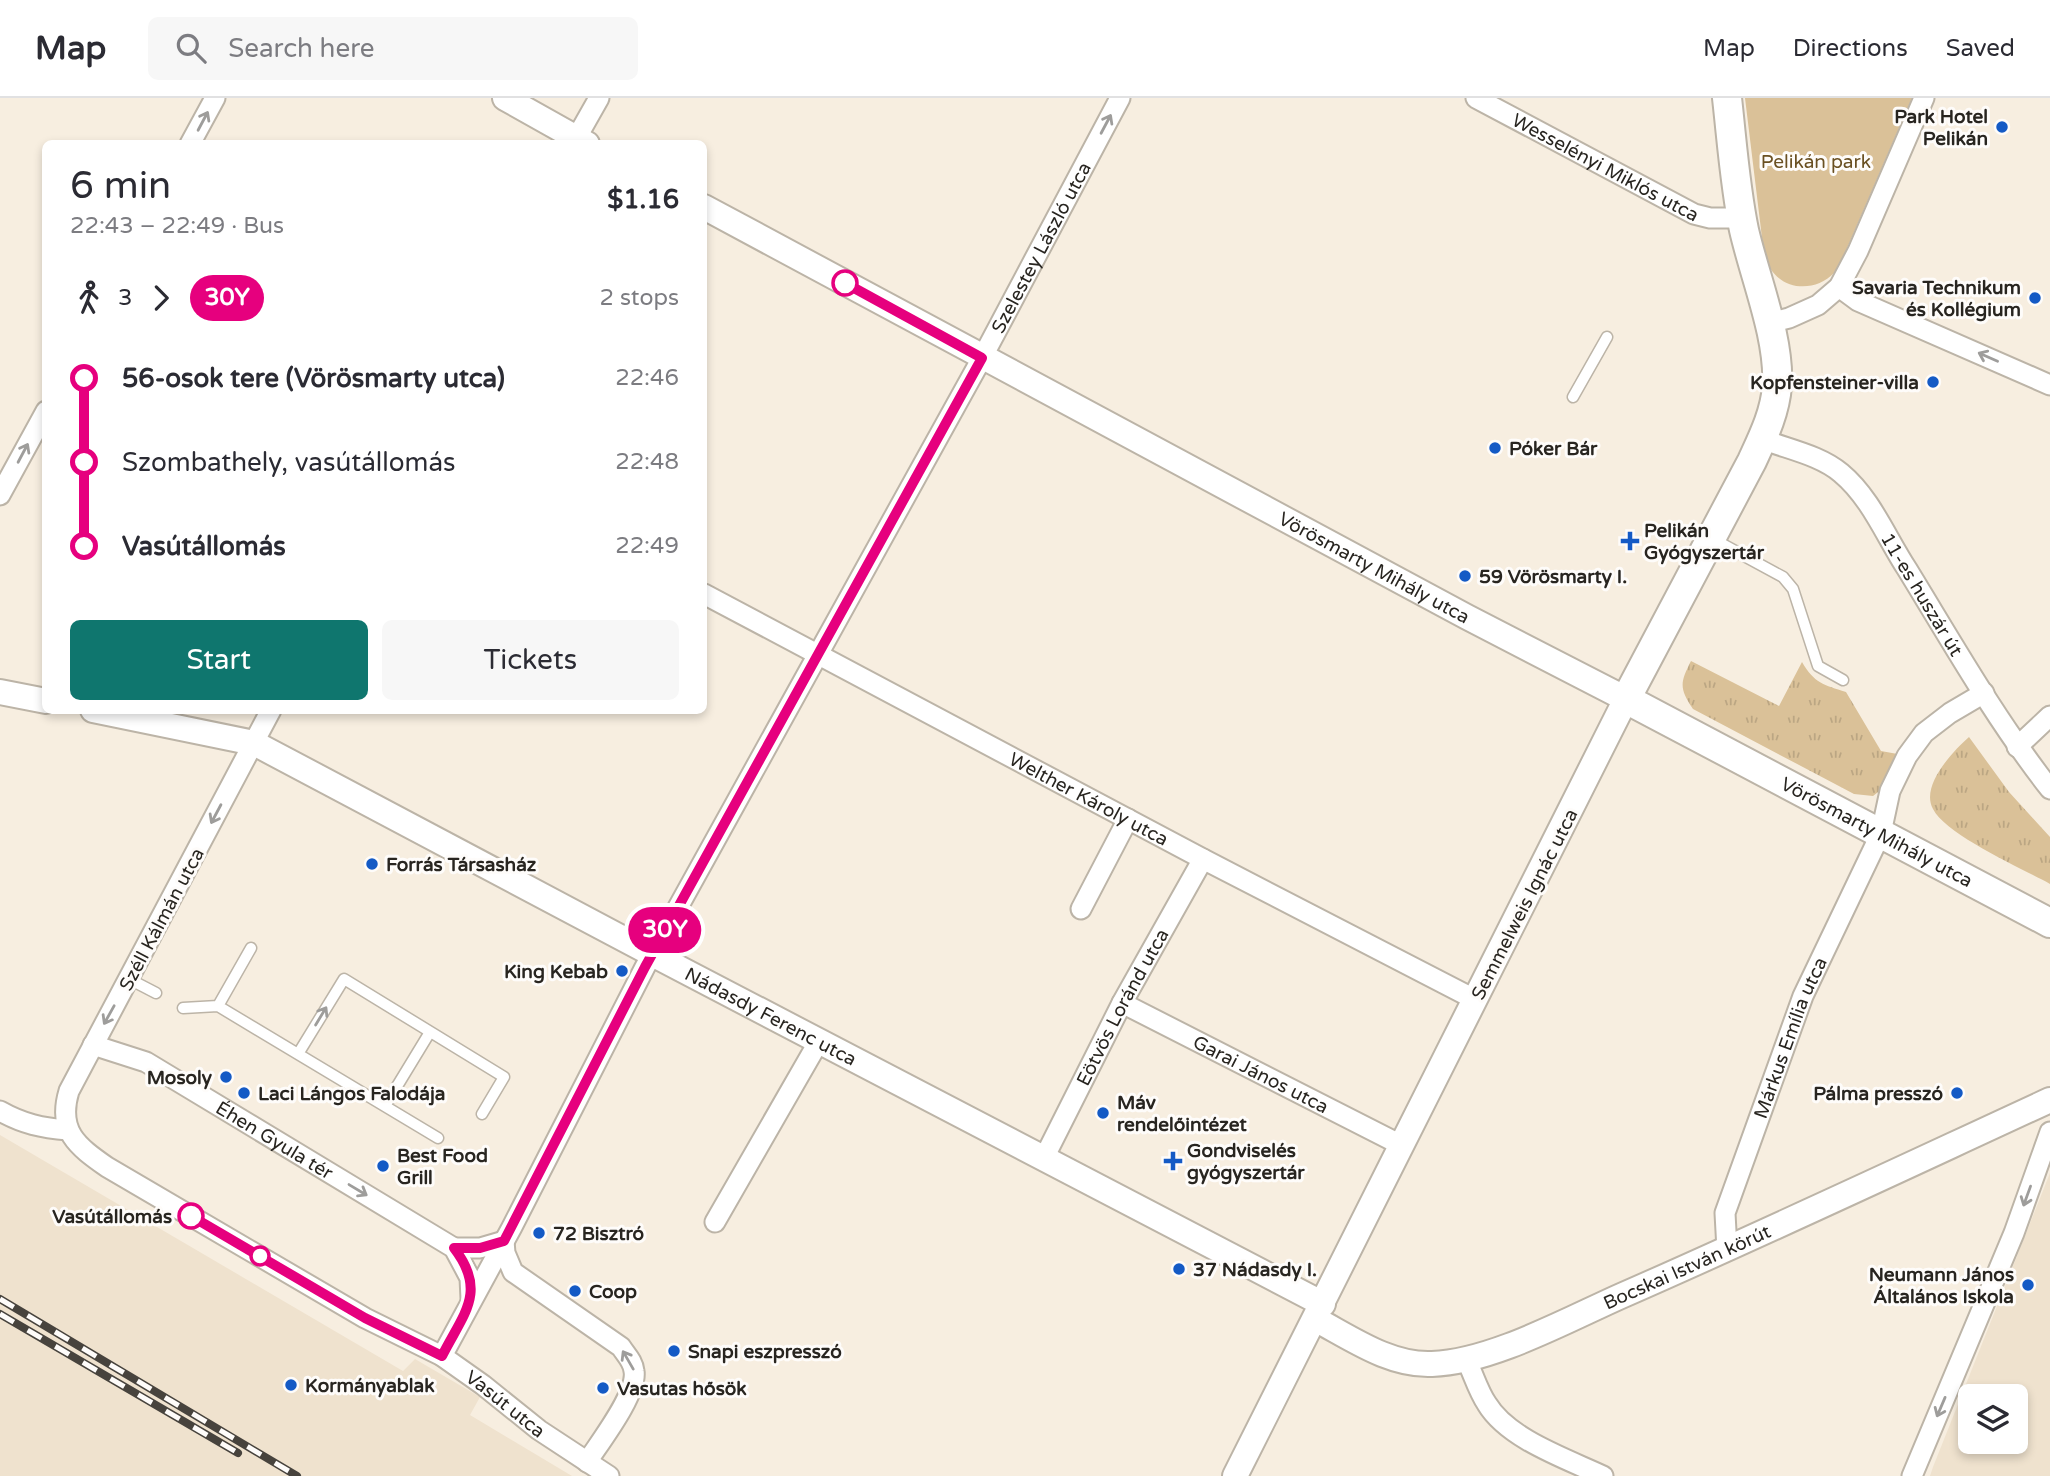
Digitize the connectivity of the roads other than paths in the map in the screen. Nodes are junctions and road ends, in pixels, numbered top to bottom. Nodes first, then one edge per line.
1 (215, 98) edge
2 (505, 98) edge
3 (599, 98) edge
4 (1120, 98) edge
5 (1476, 98) edge
6 (1727, 98) edge
7 (1924, 98) edge
8 (192, 140) edge
9 (576, 140) edge
10 (580, 140) edge
11 (707, 209) edge
12 (1742, 218) junction
13 (1839, 287) junction
14 (1769, 323) junction
15 (1607, 337) dead end
16 (982, 358) junction
17 (2050, 384) edge
18 (1573, 397) dead end
19 (42, 418) edge
20 (1762, 439) junction
21 (0, 495) edge
22 (1712, 538) junction
23 (707, 596) edge
24 (818, 654) junction
25 (1843, 680) dead end
26 (0, 692) edge
27 (1984, 693) junction
28 (1626, 699) junction
29 (42, 700) edge
30 (113, 714) edge
31 (269, 714) edge
32 (2050, 716) edge
33 (254, 743) junction
34 (2017, 747) junction
35 (2050, 789) edge
36 (1128, 819) junction
37 (1881, 833) junction
38 (1203, 859) junction
39 (1081, 909) dead end
40 (2050, 923) edge
41 (251, 948) dead end
42 (652, 954) junction
43 (129, 979) junction
44 (156, 993) dead end
45 (1476, 1000) junction
46 (1122, 1003) junction
47 (218, 1006) junction
48 (183, 1007) dead end
49 (430, 1032) junction
50 (819, 1041) junction
51 (93, 1045) junction
52 (298, 1054) junction
53 (2050, 1100) edge
54 (385, 1106) junction
55 (0, 1111) edge
56 (482, 1114) dead end
57 (68, 1130) junction
58 (2050, 1132) edge
59 (438, 1138) dead end
60 (1401, 1145) junction
61 (1044, 1158) junction
62 (715, 1222) dead end
63 (504, 1241) junction
64 (454, 1248) junction
65 (1727, 1250) junction
66 (471, 1298) junction
67 (1319, 1312) junction
68 (442, 1356) junction
69 (1466, 1359) junction
70 (587, 1462) junction
71 (609, 1476) edge
72 (1235, 1476) edge
73 (1603, 1476) edge
74 (1912, 1476) edge

8 -> 1 street
2 - 9 street
3 - 10 street
16 -> 4 street, Szelestey László utca
5 - 12 street, Wesselényi Miklós utca
6 - 12 main road, Semmelweis Ignác utca
7 - 13 street
11 - 16 street, Vörösmarty Mihály utca
12 - 14 main road, Semmelweis Ignác utca
13 - 14 street
17 -> 13 street
14 - 20 main road, Semmelweis Ignác utca
15 - 18 lane
16 - 24 street, Szelestey László utca
16 - 28 street, Vörösmarty Mihály utca
21 -> 19 street
20 - 22 main road, Semmelweis Ignác utca
20 - 27 street, 11-es huszár út
22 - 25 lane
22 - 28 main road, Semmelweis Ignác utca
23 - 24 street, Welther Károly utca
24 - 36 street, Welther Károly utca
24 - 42 street, Szelestey László utca
26 - 29 street
27 - 34 street, 11-es huszár út
27 - 37 street, Márkus Emília utca
28 - 37 main road, Vörösmarty Mihály utca
28 - 45 street, Semmelweis Ignác utca
30 - 33 street, Nádasdy Ferenc utca
31 - 33 street, Széll Kálmán utca
32 - 34 street
33 - 42 street, Nádasdy Ferenc utca
33 -> 43 street, Széll Kálmán utca
34 - 35 street, 11-es huszár út
36 - 38 street, Welther Károly utca
36 - 39 street
37 - 40 main road, Vörösmarty Mihály utca
37 - 65 street, Márkus Emília utca
38 - 45 street, Welther Károly utca
38 - 46 street, Eötvös Loránd utca
41 - 47 lane
42 - 50 street, Nádasdy Ferenc utca
42 - 63 street, Szelestey László utca
43 - 44 lane
43 -> 51 street, Széll Kálmán utca
45 - 60 street, Semmelweis Ignác utca
46 - 60 street, Garai János utca
46 - 61 street, Eötvös Loránd utca
47 - 48 lane
47 - 52 lane
52 -> 49 lane
49 - 54 lane
49 - 56 lane
50 - 61 street, Nádasdy Ferenc utca
50 - 62 street
51 - 57 street, Széll Kálmán utca
51 -> 64 street, Éhen Gyula tér
52 - 54 lane
53 - 65 street, Bocskai István körút
54 - 59 lane
55 - 57 street
57 - 68 street, Vasút utca
58 -> 74 street
60 - 67 street, Semmelweis Ignác utca
61 - 67 street, Nádasdy Ferenc utca
63 - 64 street
63 - 66 street, Szelestey László utca
70 -> 63 street
64 - 66 street
65 - 69 street, Bocskai István körút
66 - 68 street, Szelestey László utca
67 - 69 street, Bocskai István körút
67 - 72 street, Semmelweis Ignác utca
68 - 70 street, Vasút utca
69 - 73 street
70 - 71 street, Vasút utca

